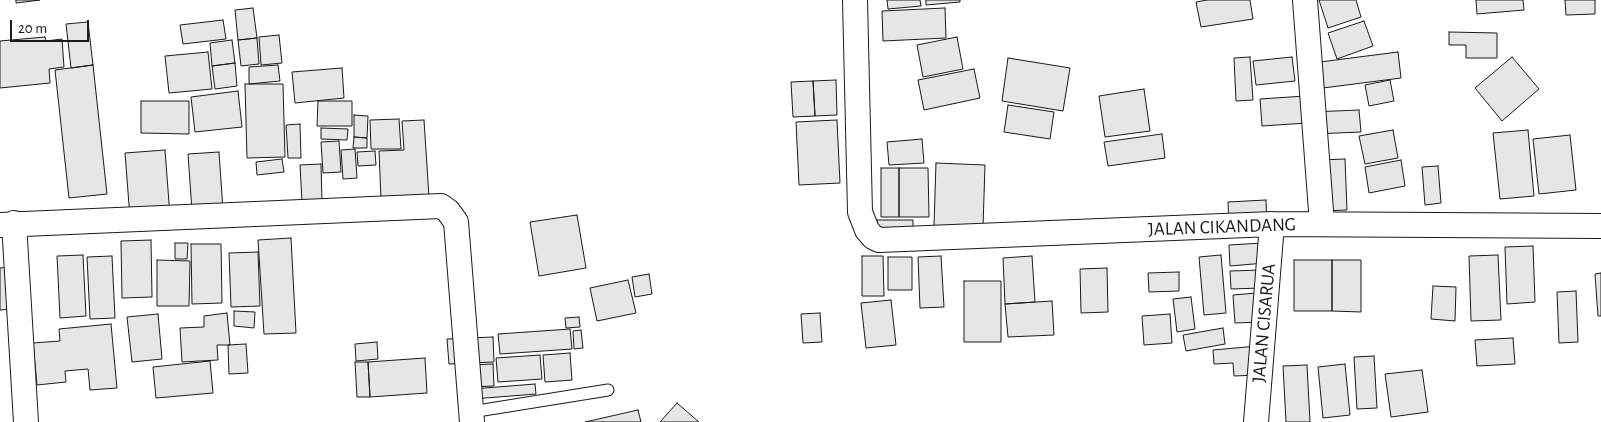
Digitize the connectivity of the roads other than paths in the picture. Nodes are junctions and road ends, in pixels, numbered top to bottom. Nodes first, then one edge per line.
1 (855, 0) edge
2 (1305, 0) edge
3 (7, 224) edge
4 (1272, 224) junction
5 (1322, 224) junction
6 (1601, 226) edge
7 (608, 390) dead end
8 (472, 417) edge
9 (26, 422) edge
10 (1256, 422) edge

1 - 4 street, JALAN CIKANDANG
2 - 5 street
3 - 8 street
3 - 9 street
4 - 5 street, JALAN CIKANDANG
4 - 10 street, JALAN CISARUA
5 - 6 street, JALAN CIKANDANG
7 - 8 lane

